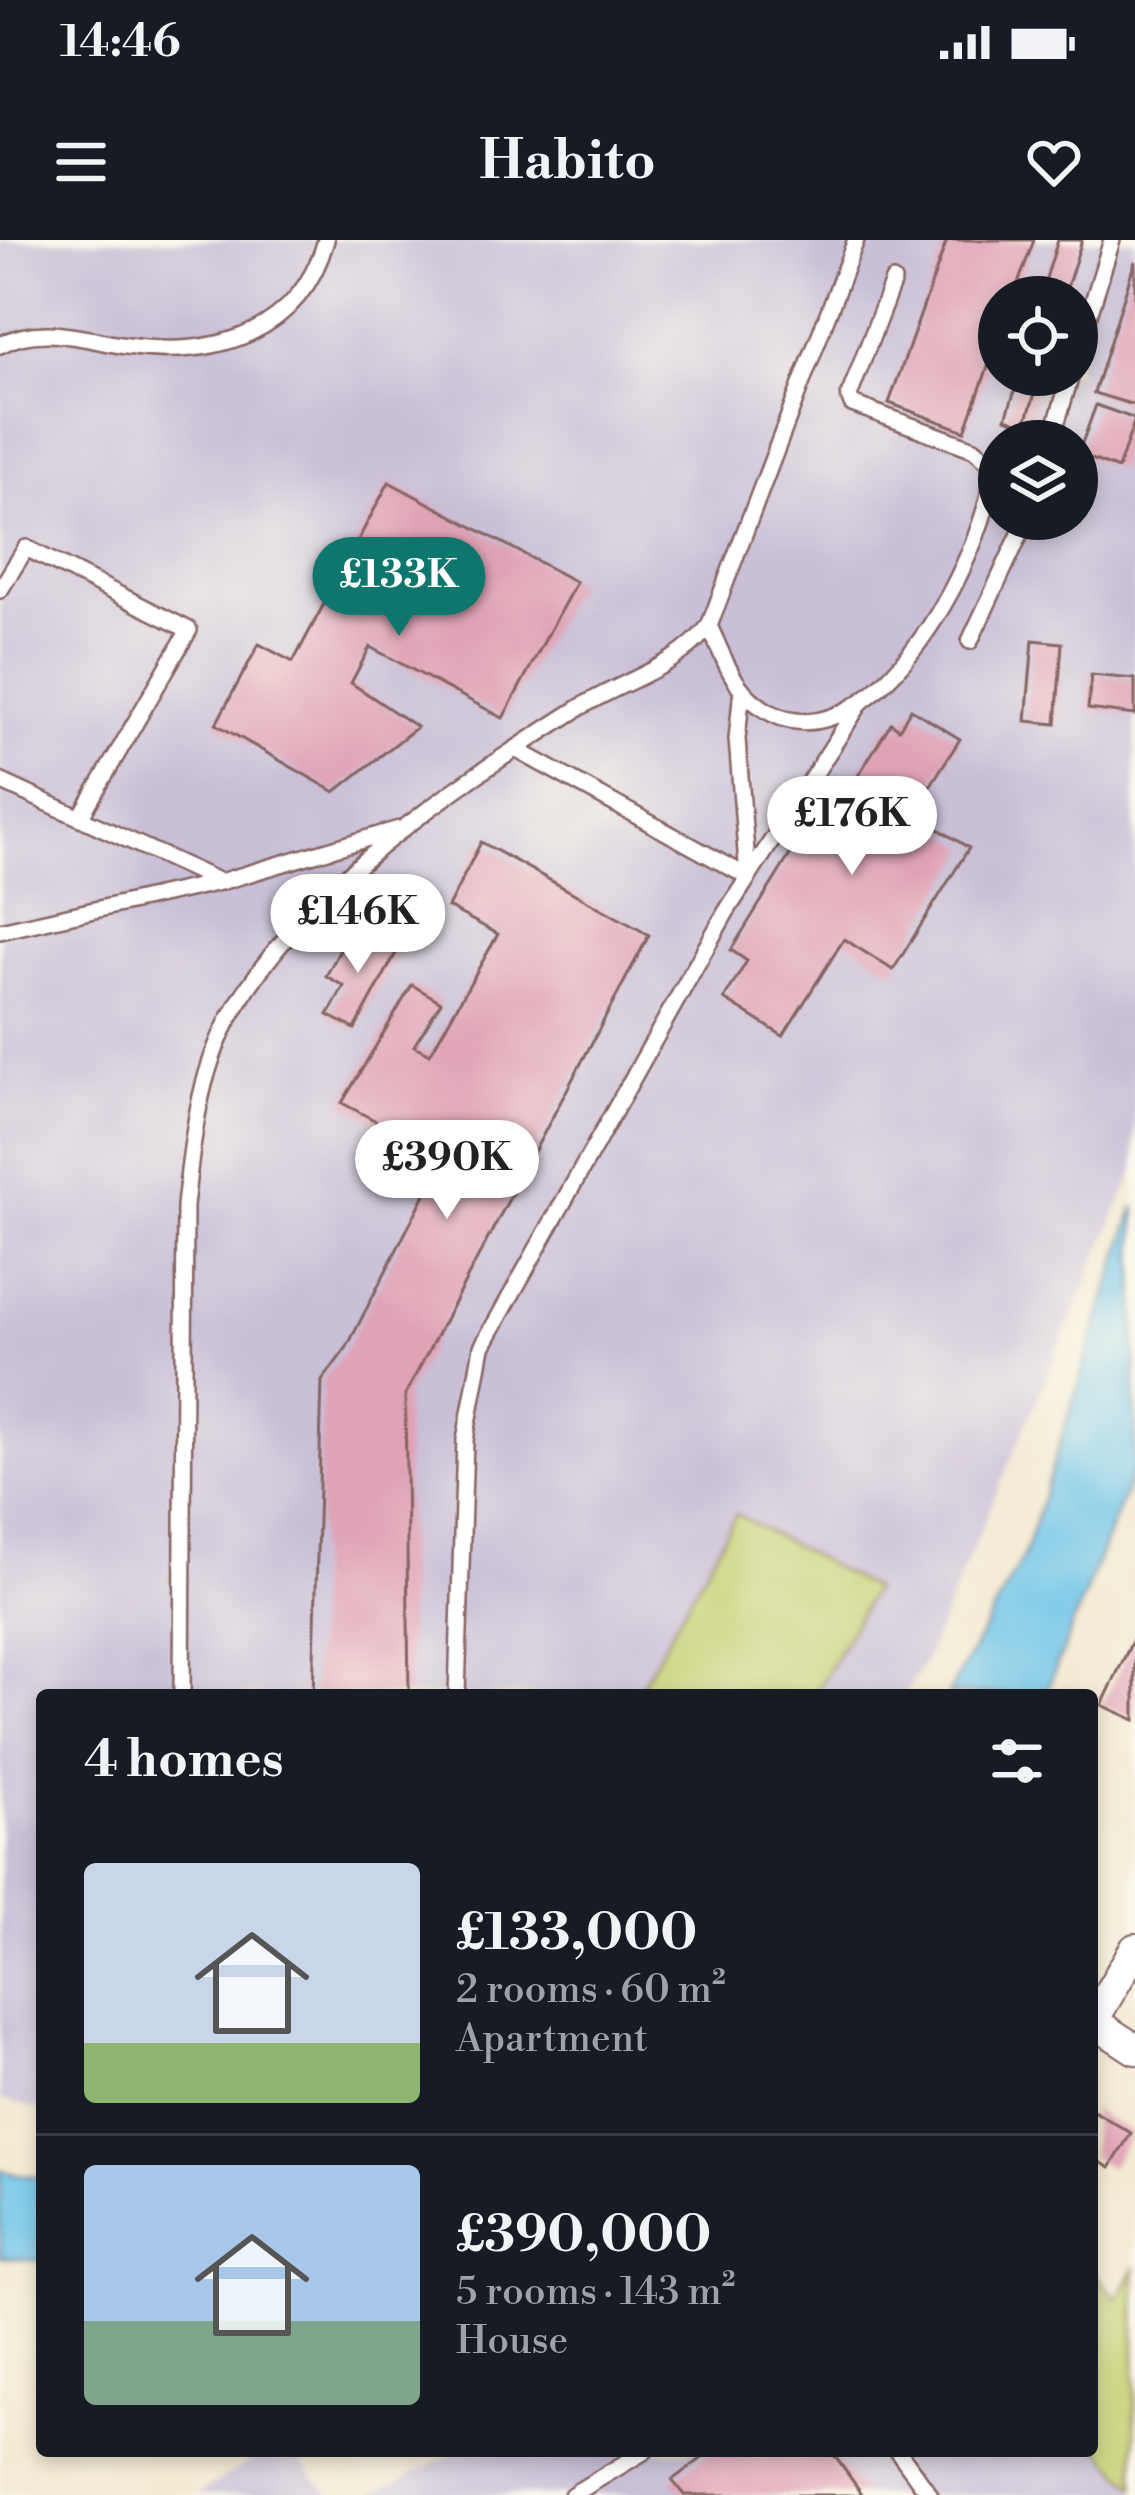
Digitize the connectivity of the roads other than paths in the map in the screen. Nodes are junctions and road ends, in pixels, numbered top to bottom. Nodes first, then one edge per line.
1 (326, 240) edge
2 (856, 240) edge
3 (1112, 240) edge
4 (893, 281) dead end
5 (1098, 286) edge
6 (0, 345) edge
7 (1017, 540) edge
8 (0, 590) edge
9 (709, 626) junction
10 (970, 641) dead end
11 (742, 689) junction
12 (859, 705) junction
13 (517, 750) junction
14 (0, 781) edge
15 (80, 818) junction
16 (413, 825) junction
17 (748, 877) junction
18 (220, 882) junction
19 (0, 931) edge
20 (182, 1689) edge
21 (457, 1689) edge
22 (1135, 1949) edge
23 (1098, 2011) edge
24 (1098, 2025) edge
25 (1135, 2049) edge
26 (635, 2457) edge
27 (902, 2457) edge
28 (572, 2495) edge
29 (930, 2495) edge

1 - 6 lane
2 - 9 lane
3 - 5 lane
4 - 12 lane
7 - 10 lane
8 - 15 lane
9 - 11 lane
9 - 13 lane
11 - 12 lane
11 - 17 lane
12 - 17 lane
13 - 16 lane
13 - 17 lane
14 - 15 lane
15 - 18 lane
16 - 18 lane
16 - 20 lane
17 - 21 lane
18 - 19 lane
22 - 23 street
24 - 25 street
26 - 28 lane
27 - 29 lane

